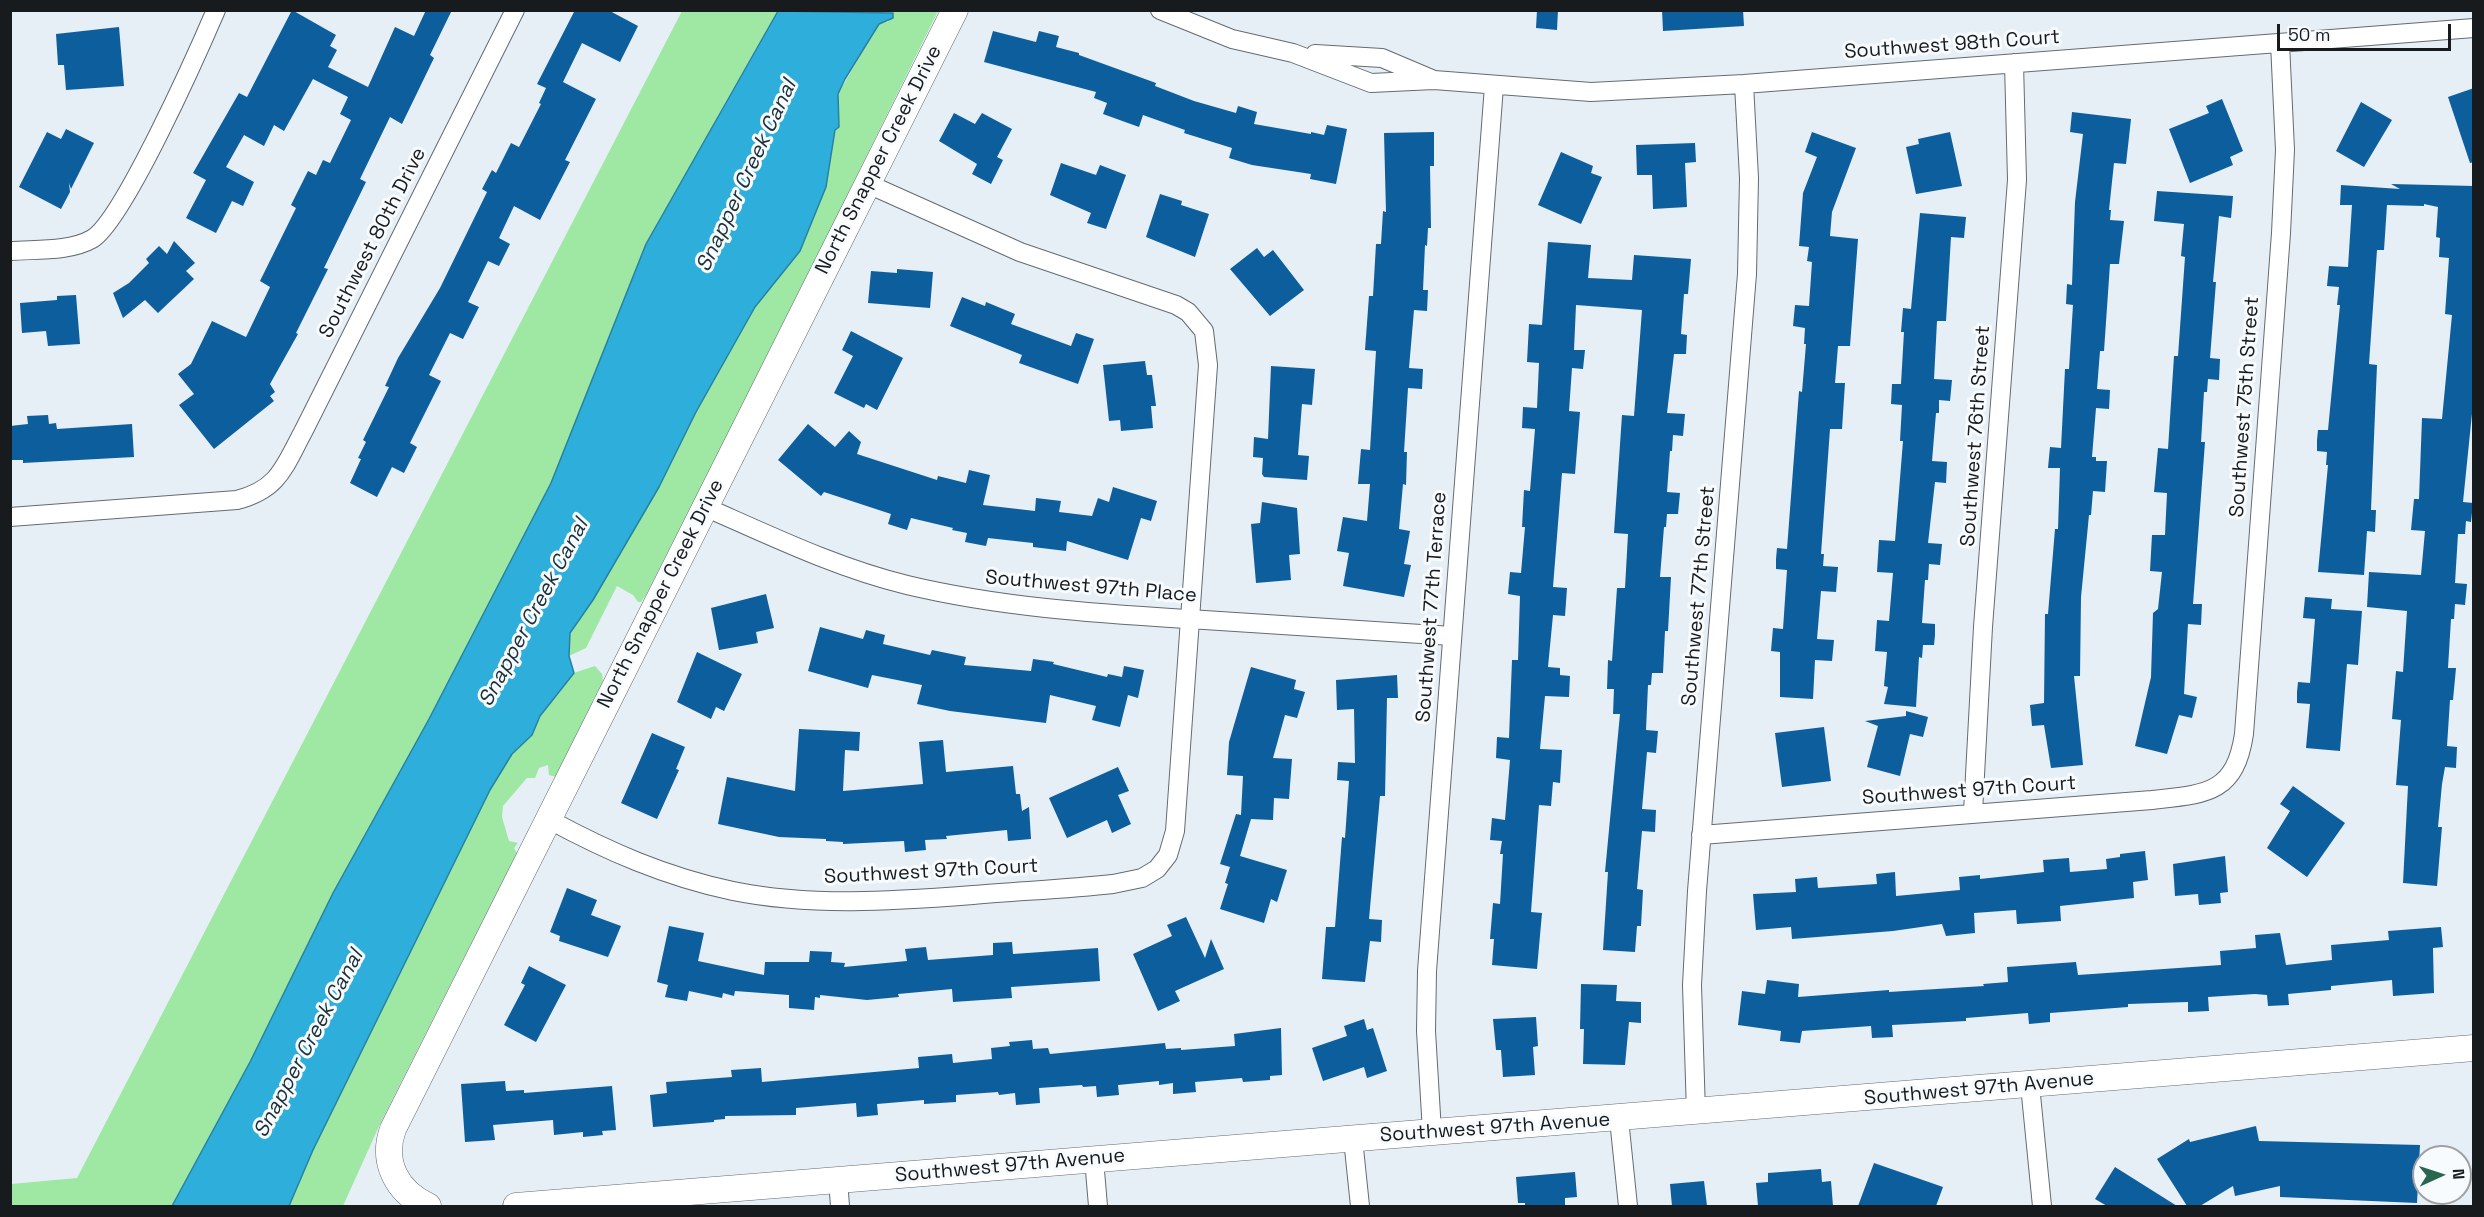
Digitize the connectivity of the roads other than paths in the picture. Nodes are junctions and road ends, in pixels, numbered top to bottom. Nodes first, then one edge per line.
1 (216, 10) edge
2 (515, 10) edge
3 (955, 10) edge
4 (1160, 10) edge
5 (2473, 28) edge
6 (2280, 42) junction
7 (1293, 53) junction
8 (2014, 63) junction
9 (1434, 80) junction
10 (1744, 84) junction
11 (1494, 86) junction
12 (868, 184) junction
13 (10, 251) edge
14 (705, 507) junction
15 (10, 517) edge
16 (1189, 619) junction
17 (1452, 636) junction
18 (2233, 773) joint
19 (1973, 812) junction
20 (548, 819) junction
21 (1701, 835) junction
22 (2474, 1048) edge
23 (2030, 1084) junction
24 (1696, 1113) junction
25 (1619, 1119) junction
26 (1432, 1132) junction
27 (1353, 1139) junction
28 (1094, 1160) junction
29 (838, 1180) junction
30 (678, 1200) edge
31 (428, 1206) edge
32 (516, 1206) edge
33 (840, 1206) edge
34 (1098, 1206) edge
35 (1360, 1206) edge
36 (1628, 1206) edge
37 (2042, 1206) edge

1 - 13 street
2 - 15 street, Southwest 80th Drive
3 - 12 street, North Snapper Creek Drive
4 - 7 street, Southwest 98th Court
5 - 6 street, Southwest 98th Court
6 - 8 street, Southwest 98th Court
6 - 18 street, Southwest 75th Street
7 - 9 street, Southwest 98th Court
7 - 9 street, Southwest 98th Court
8 - 10 street, Southwest 98th Court
8 - 19 street, Southwest 76th Street
9 - 11 street, Southwest 98th Court
10 - 11 street, Southwest 98th Court
10 - 21 street, Southwest 77th Street
11 - 17 street, Southwest 77th Terrace
12 - 14 street, North Snapper Creek Drive
12 - 16 street
14 - 16 street, Southwest 97th Place
14 - 20 street, North Snapper Creek Drive
16 - 17 street, Southwest 97th Place
16 - 20 street, Southwest 97th Court
17 - 26 street, Southwest 77th Terrace
18 - 19 street, Southwest 97th Court
19 - 21 street, Southwest 97th Court
20 - 31 street, North Snapper Creek Drive
21 - 24 street, Southwest 77th Street
22 - 23 street, Southwest 97th Avenue
23 - 24 street, Southwest 97th Avenue
23 - 37 street
24 - 25 street, Southwest 97th Avenue
25 - 26 street, Southwest 97th Avenue
25 - 36 street
26 - 27 street, Southwest 97th Avenue
27 - 28 street, Southwest 97th Avenue
27 - 35 street
28 - 29 street, Southwest 97th Avenue
28 - 34 street
29 - 30 street, Southwest 97th Avenue
29 - 33 street
30 - 32 street, Southwest 97th Avenue

